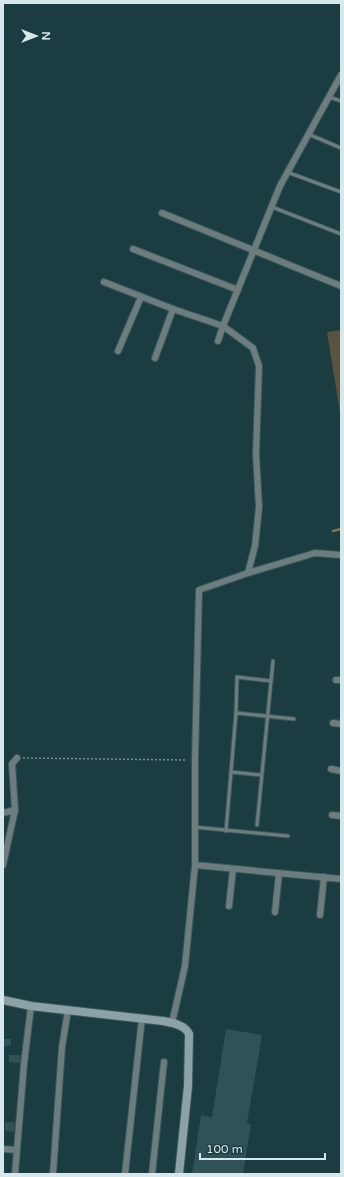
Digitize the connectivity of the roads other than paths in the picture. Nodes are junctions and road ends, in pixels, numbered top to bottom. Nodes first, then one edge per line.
1 (341, 75) edge
2 (329, 97) junction
3 (341, 101) edge
4 (308, 134) junction
5 (341, 148) edge
6 (287, 172) junction
7 (341, 192) edge
8 (271, 207) junction
9 (162, 213) dead end
10 (341, 234) edge
11 (133, 249) dead end
12 (254, 251) junction
13 (104, 282) dead end
14 (341, 286) edge
15 (238, 290) junction
16 (141, 297) junction
17 (173, 309) junction
18 (223, 326) junction
19 (218, 341) dead end
20 (118, 352) dead end
21 (155, 358) dead end
22 (341, 555) edge
23 (248, 573) junction
24 (273, 661) dead end
25 (271, 681) junction
26 (236, 713) junction
27 (267, 717) junction
28 (294, 719) dead end
29 (333, 723) dead end
30 (341, 724) edge
31 (17, 758) road end
32 (331, 769) dead end
33 (341, 771) edge
34 (231, 772) junction
35 (261, 775) junction
36 (15, 810) junction
37 (3, 813) edge
38 (332, 815) dead end
39 (341, 816) edge
40 (257, 824) dead end
41 (194, 827) junction
42 (226, 830) junction
43 (288, 836) dead end
44 (3, 865) edge
45 (195, 865) junction
46 (233, 869) junction
47 (279, 873) junction
48 (324, 877) junction
49 (341, 878) edge
50 (229, 906) dead end
51 (275, 912) dead end
52 (320, 915) dead end
53 (3, 1000) edge
54 (31, 1006) junction
55 (68, 1010) junction
56 (142, 1018) junction
57 (172, 1023) junction
58 (164, 1062) dead end
59 (3, 1149) edge
60 (18, 1150) junction
61 (15, 1174) edge
62 (53, 1174) edge
63 (125, 1174) edge
64 (152, 1174) edge
65 (179, 1174) edge

1 - 2 street
2 - 3 lane
2 - 4 street
4 - 5 lane
4 - 6 street
6 - 7 lane
6 - 8 street
8 - 10 lane
8 - 12 street
9 - 12 street
11 - 15 street
12 - 14 street
12 - 15 street
13 - 16 street
15 - 18 street
16 - 17 street
16 - 20 street
17 - 18 street
17 - 21 street
18 - 19 street
18 - 23 street
22 - 23 street
23 - 41 street
24 - 25 lane
25 - 26 lane
25 - 27 lane
26 - 27 lane
26 - 34 lane
27 - 28 lane
27 - 35 lane
29 - 30 street
31 - 36 street
32 - 33 street
34 - 35 lane
34 - 42 lane
35 - 40 lane
36 - 37 street
36 - 44 street
38 - 39 street
41 - 42 lane
41 - 45 street
42 - 43 lane
45 - 46 street
45 - 57 street
46 - 47 street
46 - 50 street
47 - 48 street
47 - 51 street
48 - 49 street
48 - 52 street
53 - 54 street
54 - 55 street
54 - 60 street
55 - 56 street
55 - 62 street
56 - 57 street
56 - 63 street
57 - 65 street
58 - 64 street
59 - 60 street
60 - 61 street

